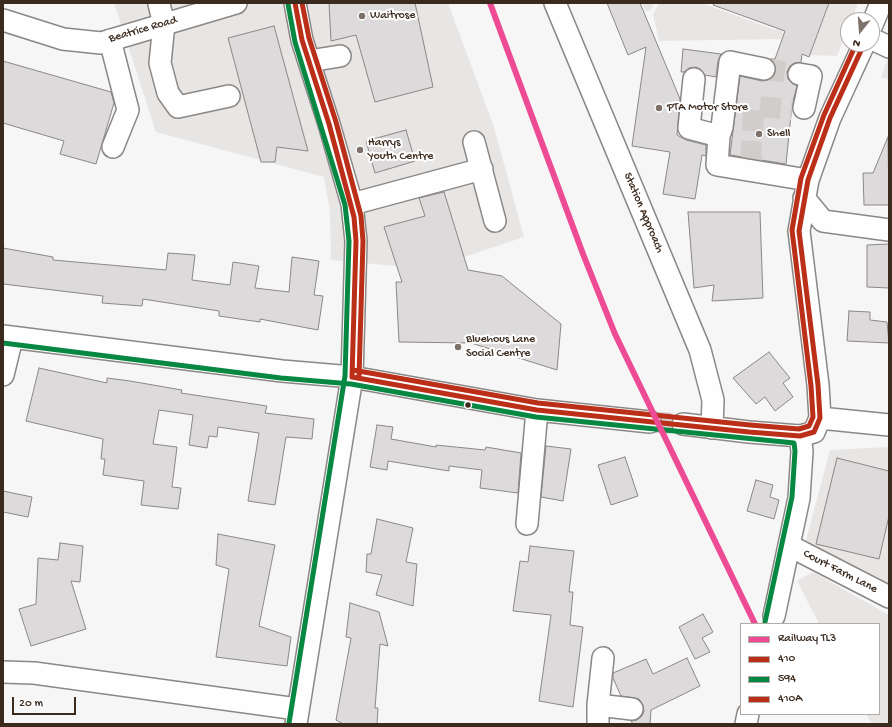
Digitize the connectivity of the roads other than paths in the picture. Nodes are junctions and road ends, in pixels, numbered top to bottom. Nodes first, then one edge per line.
1 (236, 3) edge
2 (295, 3) edge
3 (555, 3) edge
4 (159, 4) edge
5 (3, 20) edge
6 (164, 24) junction
7 (110, 40) junction
8 (860, 52) edge
9 (340, 56) dead end
10 (309, 61) junction
11 (764, 68) tunnel mouth
12 (805, 75) dead end
13 (694, 79) dead end
14 (229, 96) dead end
15 (830, 118) junction
16 (719, 136) junction
17 (474, 142) dead end
18 (112, 147) dead end
19 (482, 170) junction
20 (806, 189) junction
21 (352, 204) junction
22 (495, 221) dead end
23 (889, 230) edge
24 (8, 337) edge
25 (3, 375) edge
26 (352, 377) junction
27 (537, 410) junction
28 (820, 418) junction
29 (650, 422) tunnel mouth
30 (683, 424) tunnel mouth
31 (889, 425) edge
32 (712, 428) junction
33 (800, 436) junction
34 (528, 524) dead end
35 (790, 546) junction
36 (889, 597) edge
37 (774, 616) dead end
38 (604, 658) dead end
39 (3, 672) edge
40 (632, 710) dead end
41 (598, 715) edge
42 (297, 717) edge

1 - 6 street, Beatrice Road
2 - 10 street
3 - 32 street, Station Approach
4 - 6 street
5 - 7 street, Beatrice Road
6 - 7 street, Beatrice Road
6 - 14 street
7 - 18 street
8 - 15 street
9 - 10 street
10 - 21 street
11 - 16 street
12 - 15 street
13 - 16 street
15 - 20 street
16 - 20 street
17 - 19 street
19 - 21 street
19 - 22 street
20 - 23 street
20 - 28 street
21 - 26 street
24 - 25 street
24 - 26 street
26 - 27 street
26 - 42 street
27 - 29 street
27 - 34 street
28 - 31 street
28 - 33 street
30 - 32 street
32 - 33 street
33 - 35 street
35 - 36 street, Court Farm Lane
35 - 37 street
38 - 41 street
39 - 42 street
40 - 41 street

